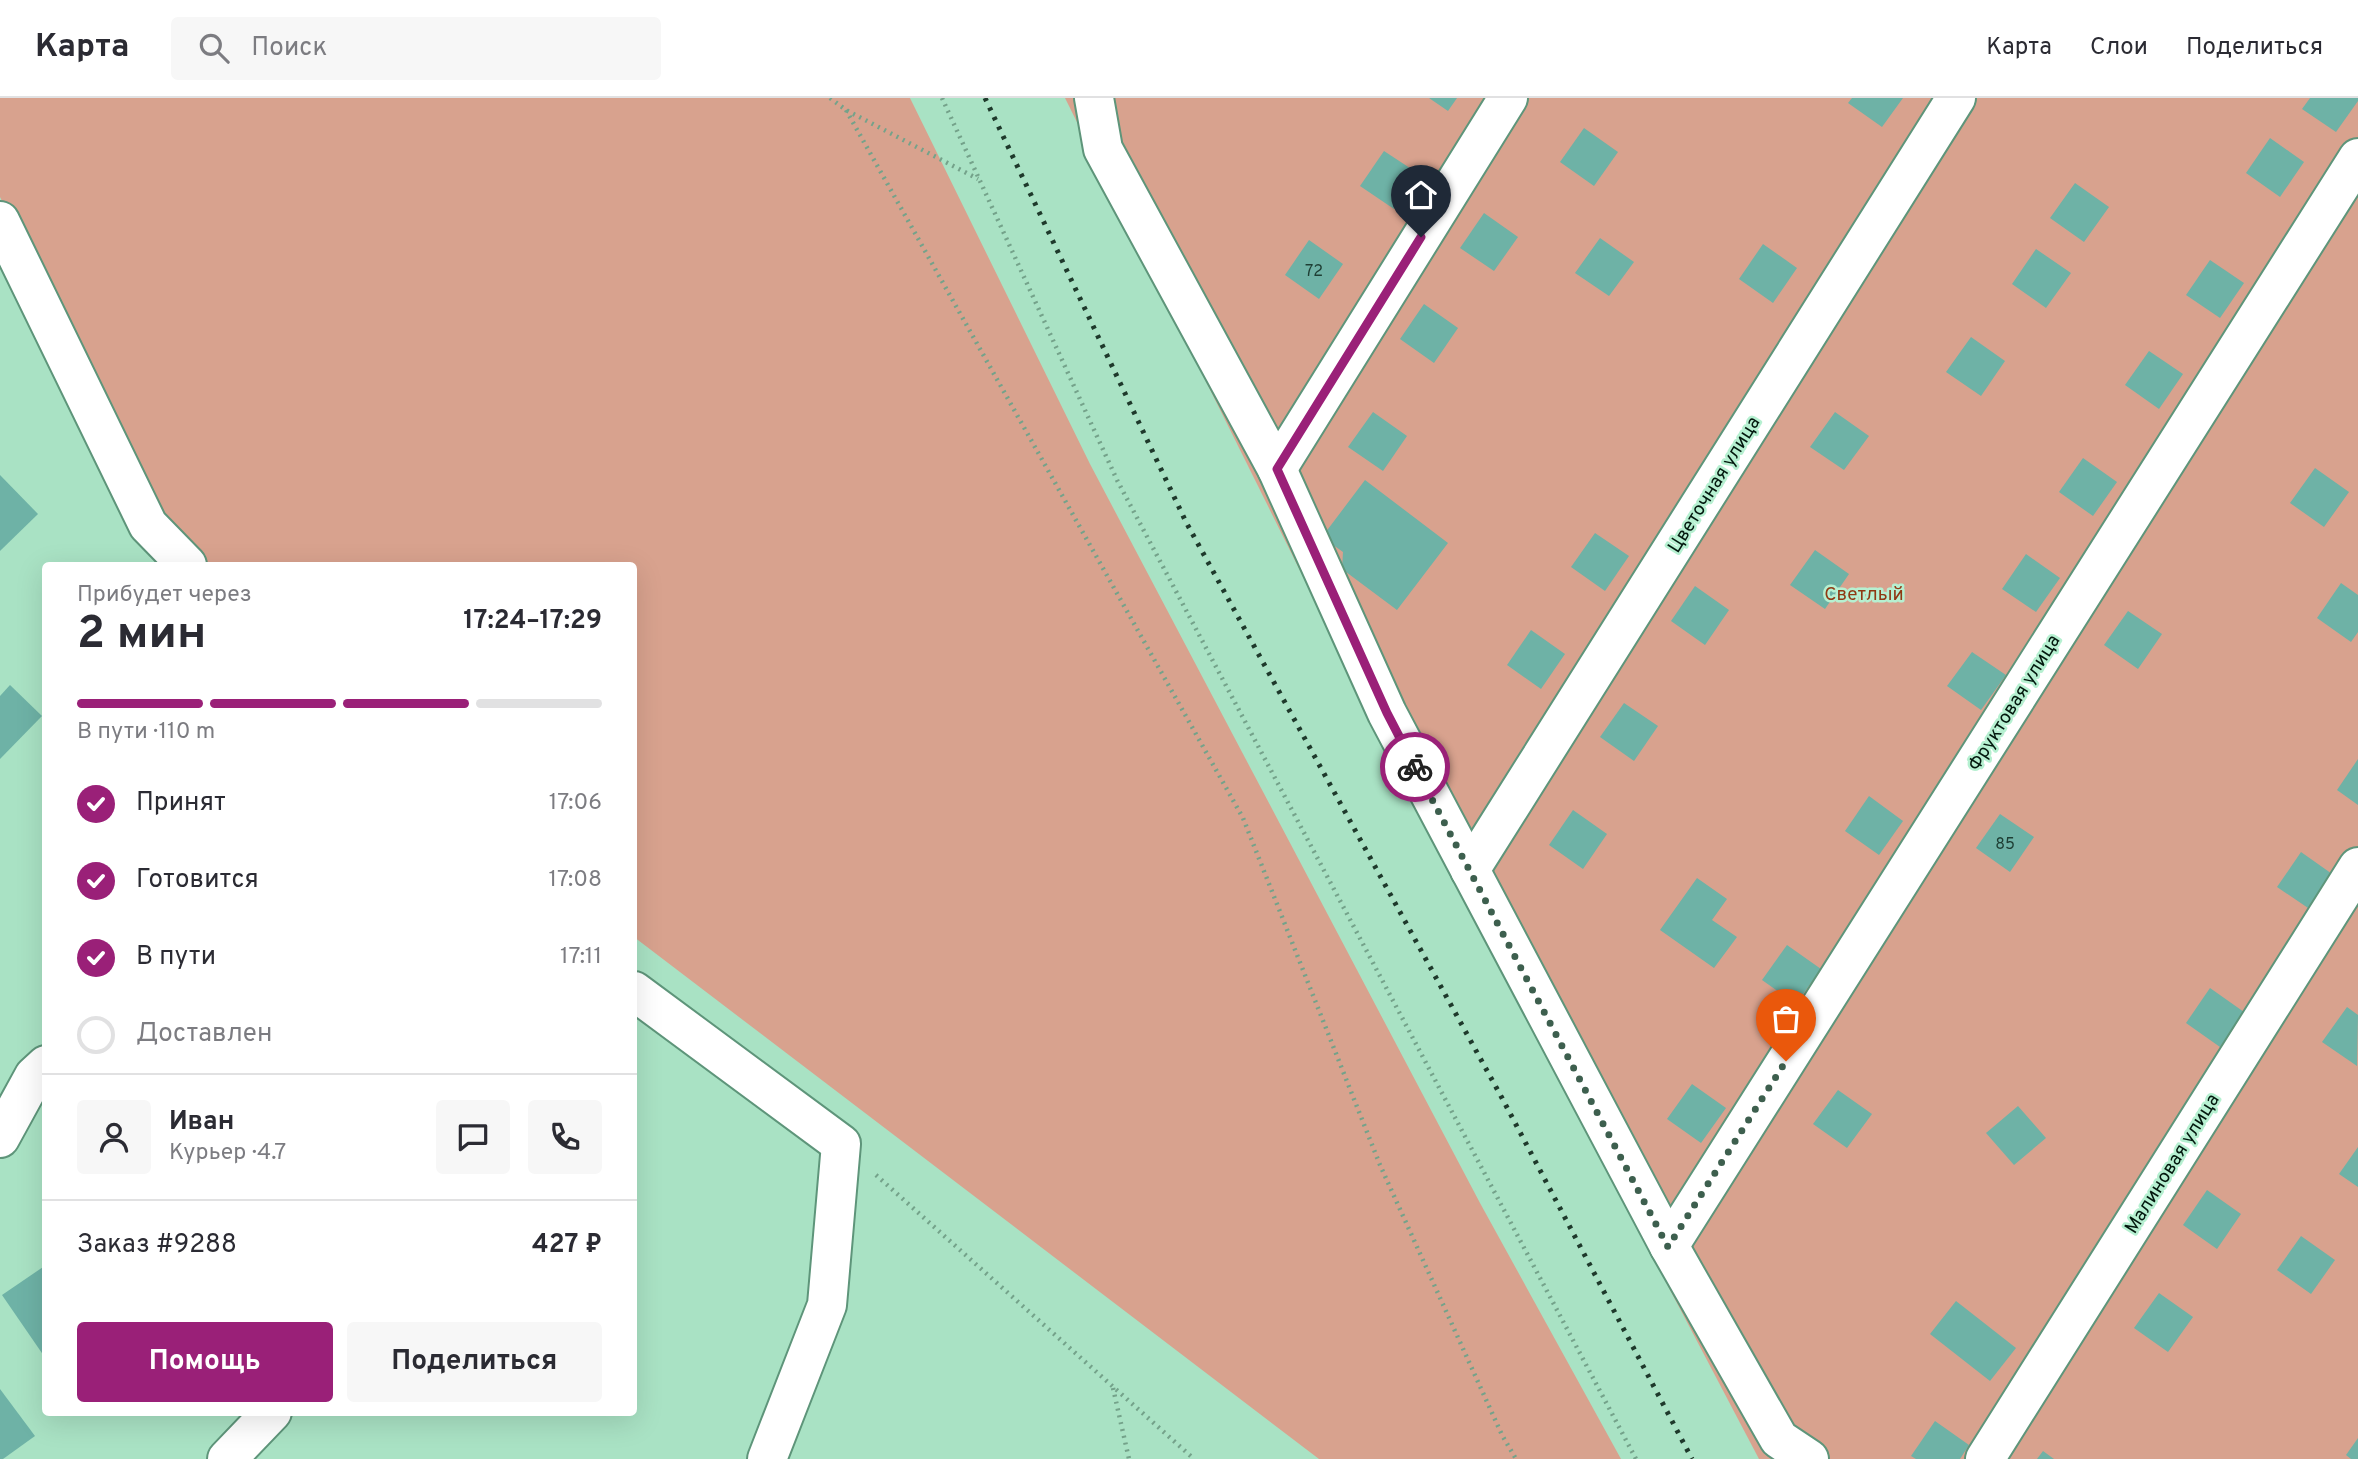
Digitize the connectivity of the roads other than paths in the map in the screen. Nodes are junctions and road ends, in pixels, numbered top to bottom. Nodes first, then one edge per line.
1 (1094, 98) edge
2 (1508, 98) edge
3 (1956, 98) edge
4 (2358, 158) edge
5 (0, 221) edge
6 (1277, 469) junction
7 (184, 562) edge
8 (2358, 867) edge
9 (1470, 870) junction
10 (637, 992) edge
11 (42, 1069) edge
12 (0, 1138) edge
13 (1668, 1247) junction
14 (268, 1416) edge
15 (228, 1459) edge
16 (768, 1459) edge
17 (1808, 1459) edge
18 (1985, 1459) edge

1 - 6 street
2 - 6 street
3 - 9 street, Цветочная улица
4 - 13 street, Фруктовая улица
5 - 7 street
6 - 9 street
8 - 18 street, Малиновая улица
9 - 13 street
10 - 16 street
11 - 12 street
13 - 17 street
14 - 15 street

